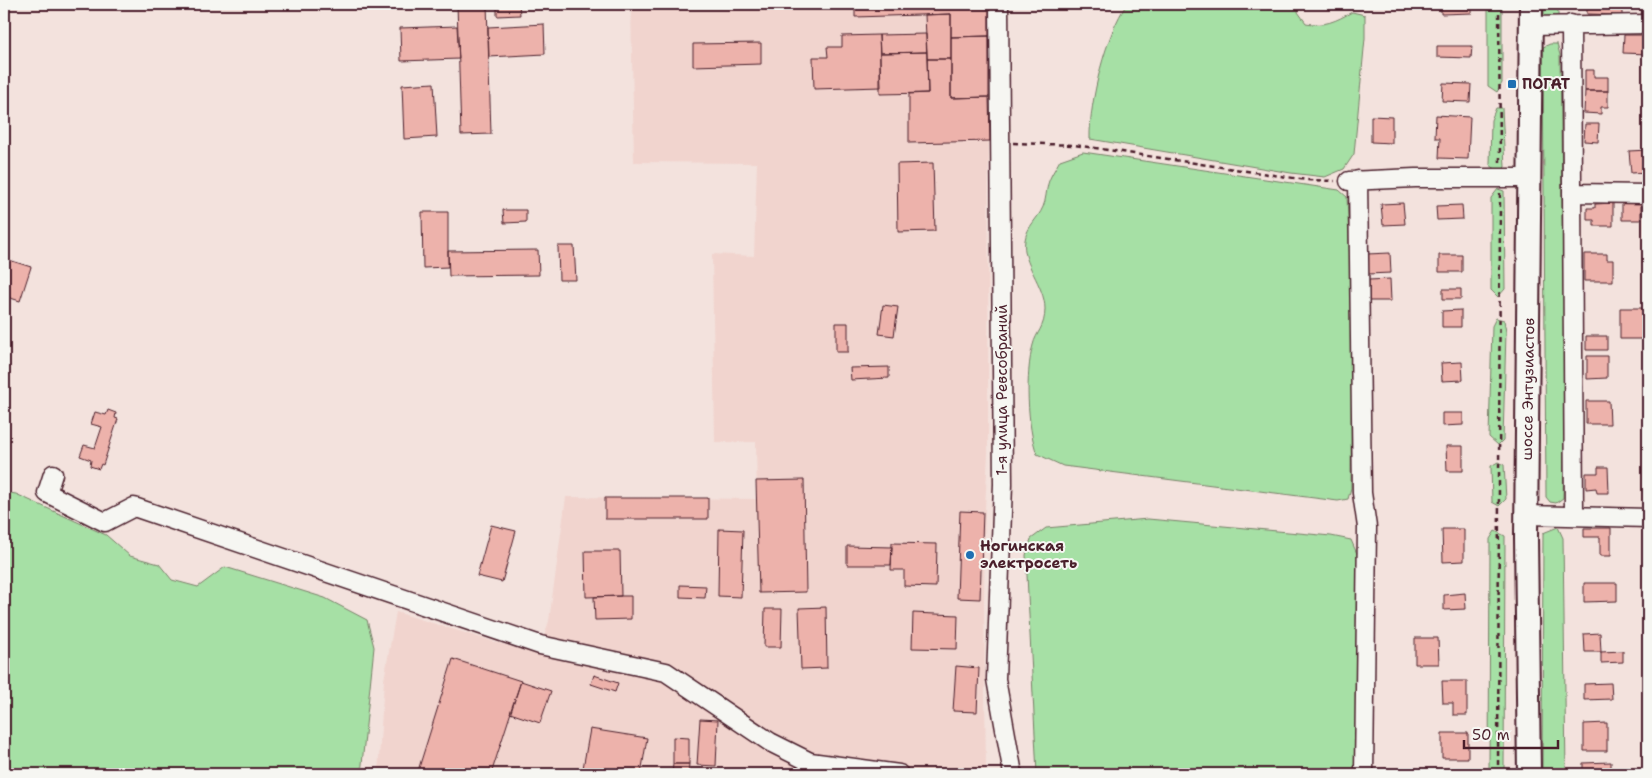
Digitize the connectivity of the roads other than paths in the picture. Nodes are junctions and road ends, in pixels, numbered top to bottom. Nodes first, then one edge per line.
1 (999, 4) edge
2 (1531, 4) edge
3 (1571, 24) junction
4 (1648, 24) edge
5 (1531, 26) junction
6 (1531, 178) junction
7 (1572, 193) junction
8 (1648, 194) edge
9 (53, 474) dead end
10 (1527, 515) junction
11 (1574, 515) junction
12 (1648, 518) edge
13 (899, 774) edge
14 (1013, 774) edge
15 (1364, 774) edge
16 (1529, 774) edge

1 - 14 street, 1-я улица Ревсобраний
2 - 5 main road, шоссе Энтузиастов
3 - 4 street
3 - 5 street
3 - 7 street
5 - 6 main road, шоссе Энтузиастов
6 - 10 main road, шоссе Энтузиастов
6 - 15 street
7 - 8 street
7 - 11 street
9 - 13 street
10 - 11 street
10 - 16 main road, шоссе Энтузиастов
11 - 12 street

